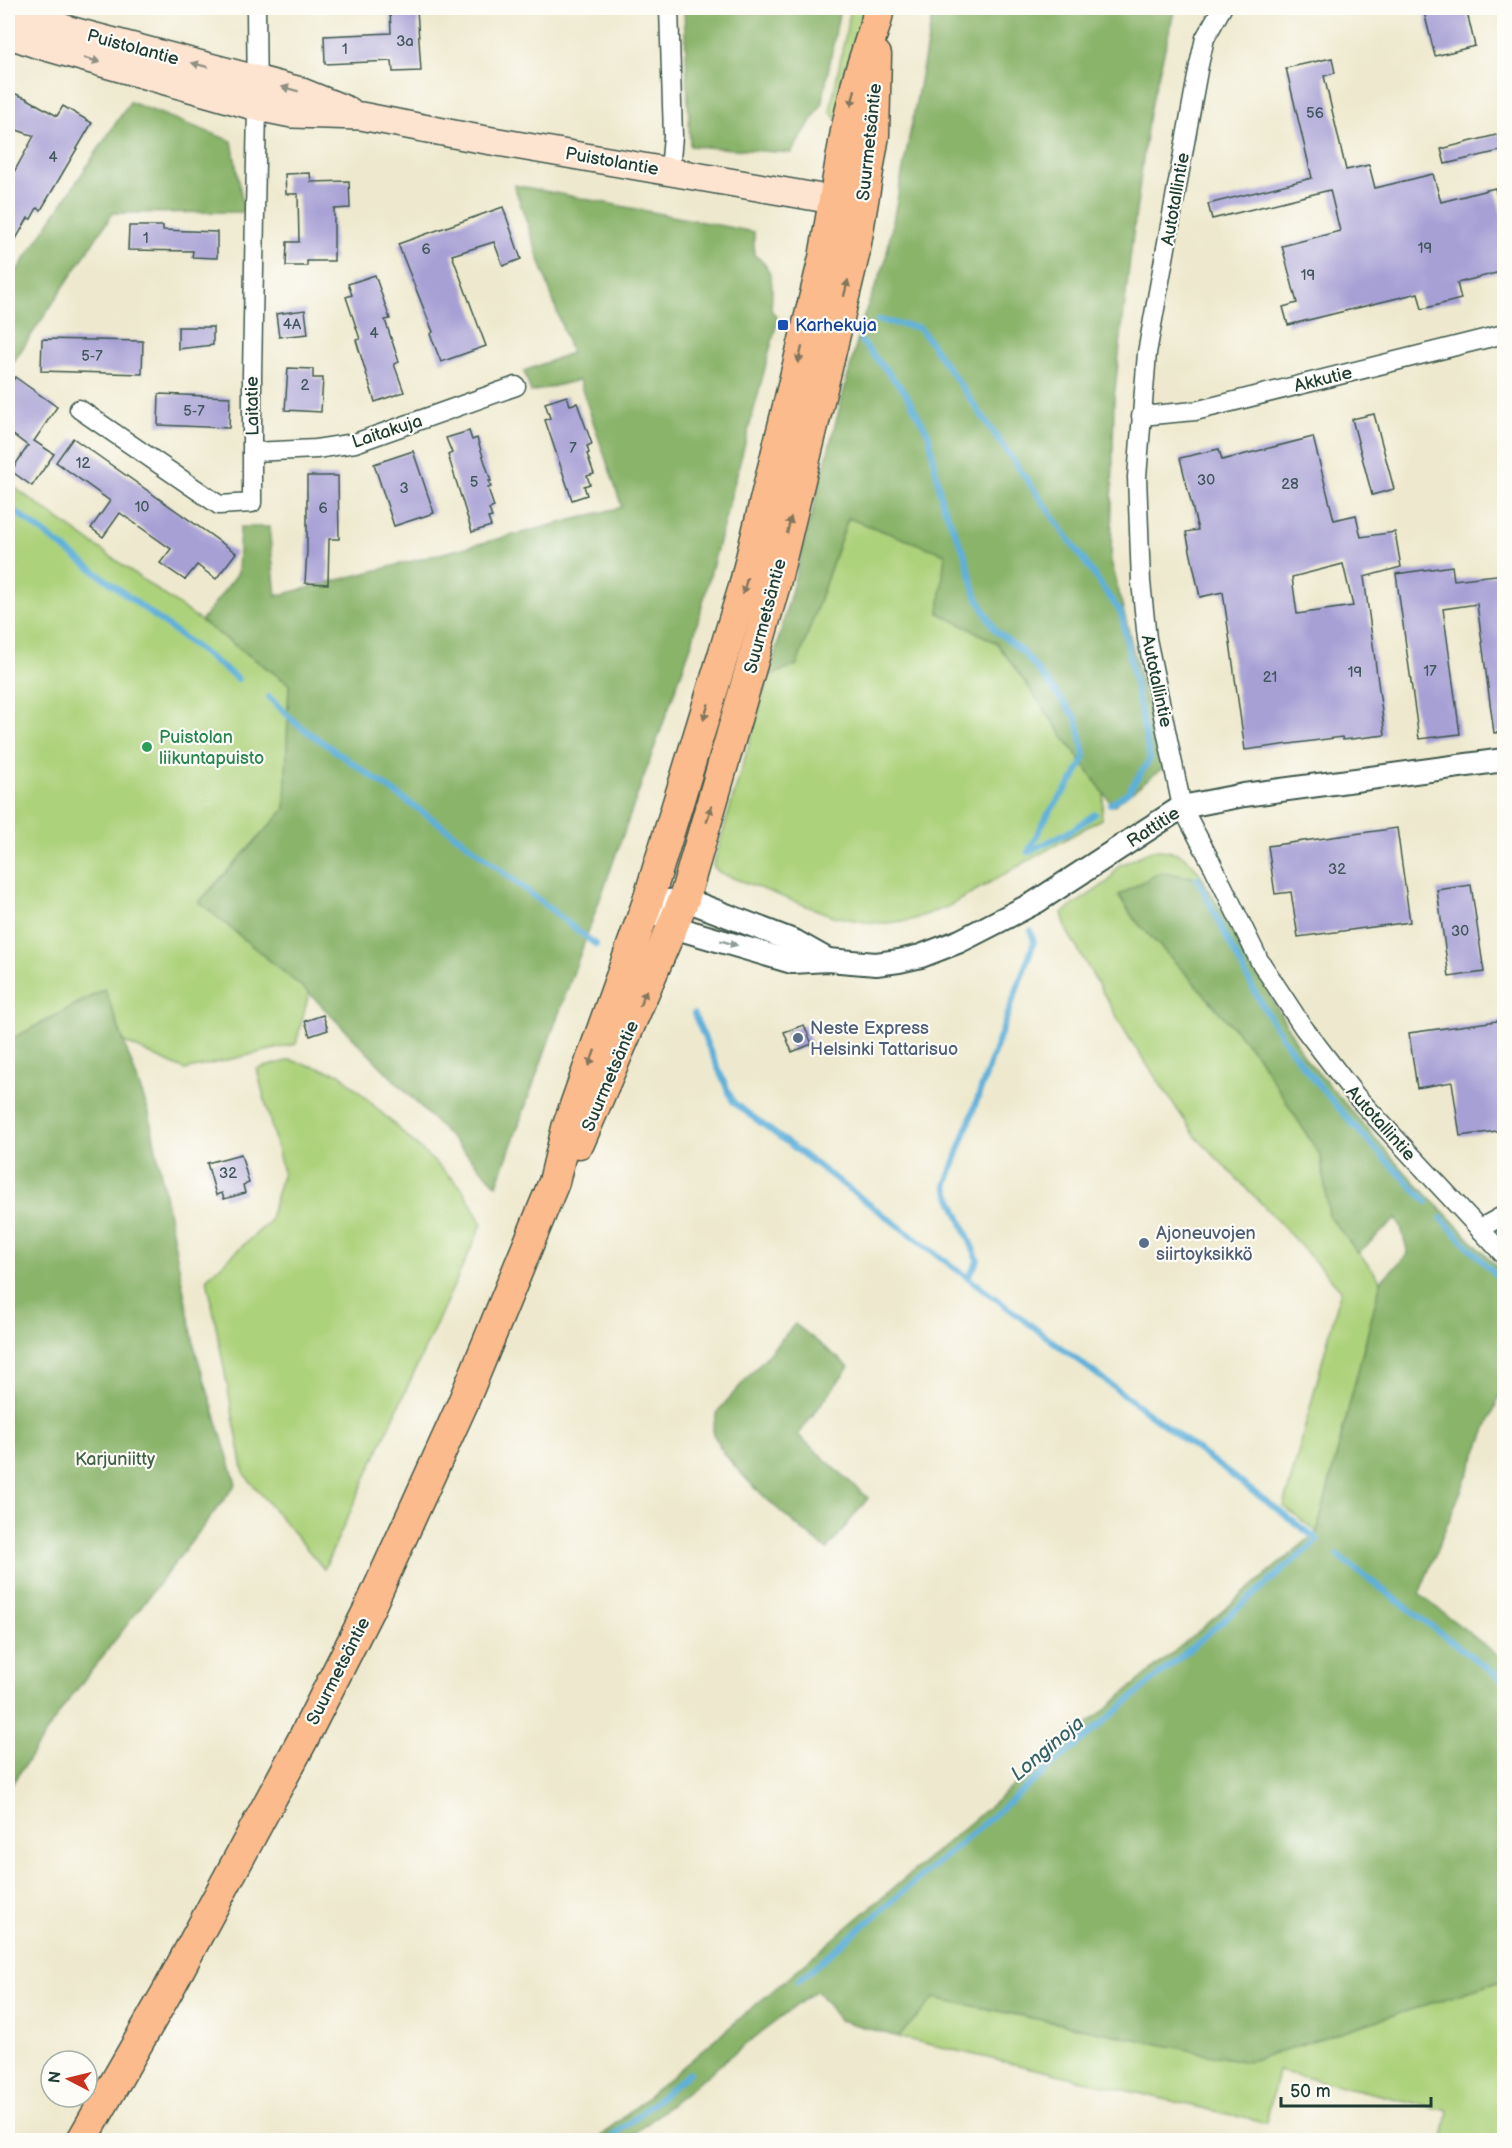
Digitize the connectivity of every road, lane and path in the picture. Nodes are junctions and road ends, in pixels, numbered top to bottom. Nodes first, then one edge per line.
1 (8, 8) edge
2 (256, 8) edge
3 (669, 8) edge
4 (1222, 8) edge
5 (878, 15) edge
6 (8, 34) edge
7 (257, 80) junction
8 (257, 107) junction
9 (361, 116) junction
10 (670, 171) junction
11 (834, 199) junction
12 (863, 205) junction
13 (1504, 334) edge
14 (516, 386) dead end
15 (79, 409) dead end
16 (1141, 416) junction
17 (252, 452) junction
18 (1504, 759) edge
19 (1182, 807) junction
20 (684, 899) junction
21 (647, 904) junction
22 (673, 927) junction
23 (828, 960) junction
24 (554, 1182) junction
25 (1504, 1215) edge
26 (1479, 1229) junction
27 (1504, 1256) edge
28 (82, 2140) edge

7 -> 1 main road, Puistolantie
2 - 7 street, Laitatie
3 - 10 street
4 - 16 street, Autotallintie
5 -> 11 main road, Suurmetsäntie
5 - 12 main road, Suurmetsäntie
6 -> 8 main road, Puistolantie
7 - 8 street, Laitatie
9 -> 7 main road, Puistolantie
8 - 9 main road, Puistolantie
8 - 17 street, Laitatie
9 - 10 main road, Puistolantie
10 - 11 main road, Puistolantie
11 - 12 main road, Puistolantie
11 -> 21 main road, Suurmetsäntie
20 -> 12 main road, Suurmetsäntie
13 - 16 street, Akkutie
14 - 17 street, Laitakuja
15 - 17 street, Laitatie
16 - 19 street, Autotallintie
18 - 19 street, Rattitie
19 - 23 street, Rattitie
19 - 26 street, Autotallintie
20 - 21 street, Rattitie
20 - 22 main road, Suurmetsäntie
20 - 23 street, Rattitie
21 - 22 street, Rattitie
21 -> 24 main road, Suurmetsäntie
22 -> 23 street, Rattitie
24 -> 22 main road, Suurmetsäntie
24 - 28 main road, Suurmetsäntie
25 - 26 street
26 - 27 street, Autotallintie

